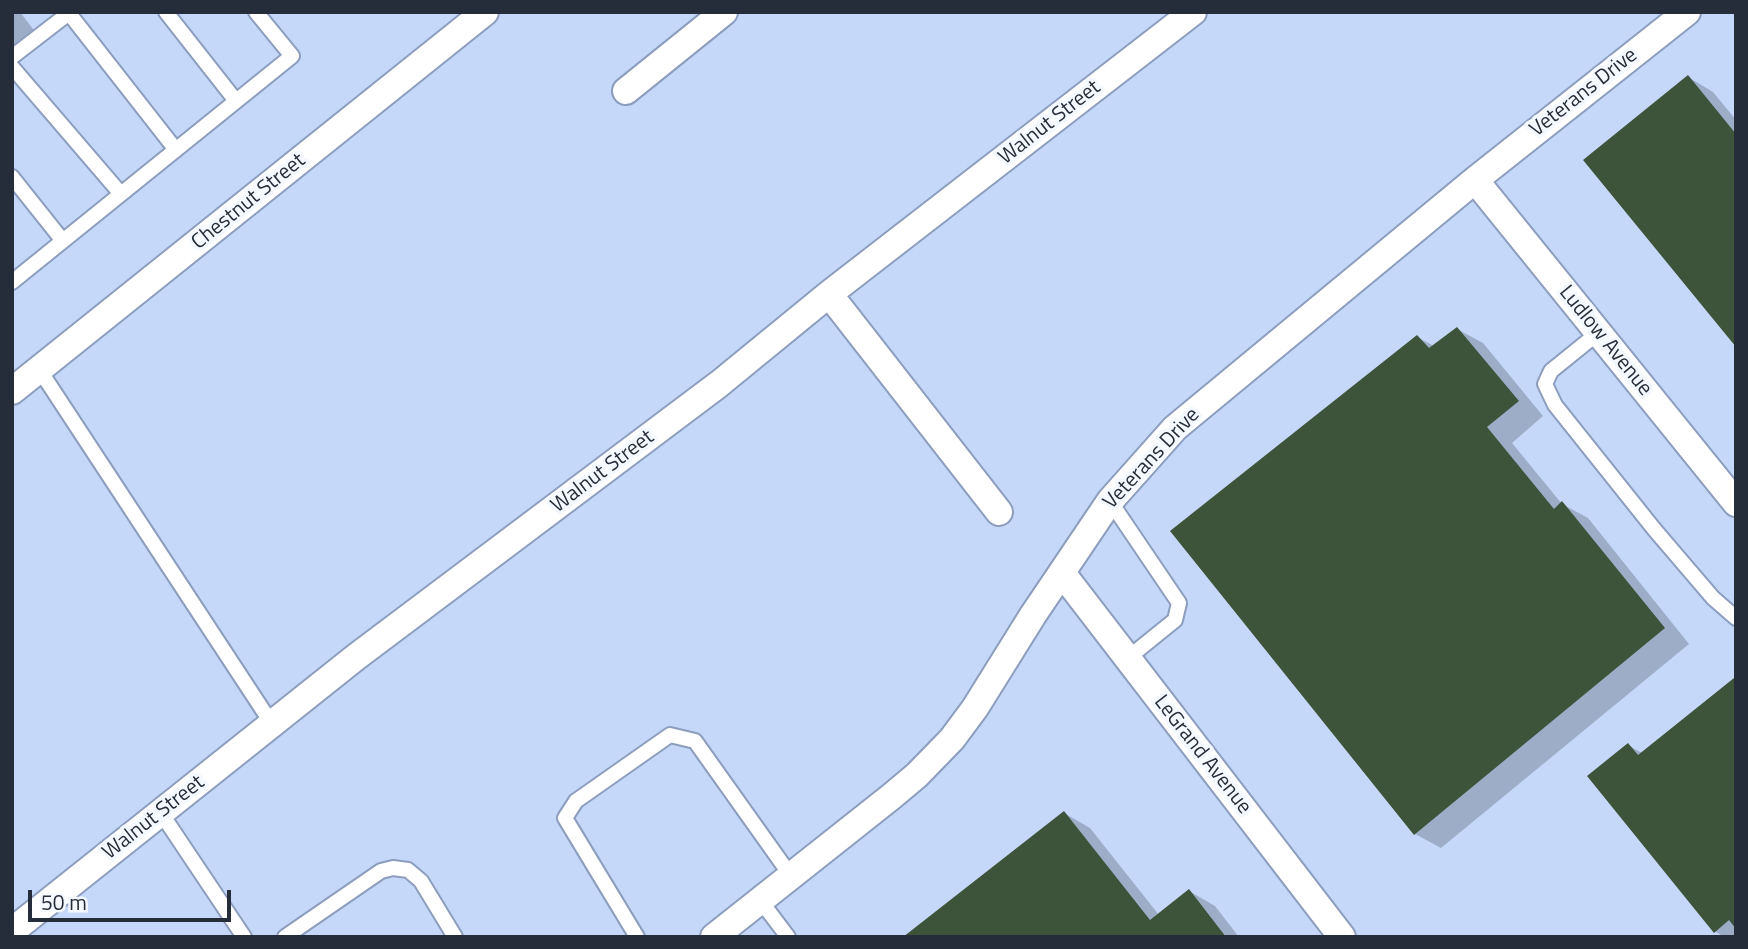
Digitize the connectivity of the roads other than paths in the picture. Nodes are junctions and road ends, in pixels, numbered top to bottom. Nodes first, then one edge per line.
1 (166, 12) edge
2 (256, 12) edge
3 (485, 12) edge
4 (724, 12) edge
5 (1193, 12) edge
6 (1687, 12) edge
7 (68, 13) edge
8 (12, 57) edge
9 (12, 67) edge
10 (626, 91) dead end
11 (236, 101) junction
12 (176, 150) junction
13 (12, 177) edge
14 (1475, 180) junction
15 (121, 194) junction
16 (63, 241) junction
17 (12, 282) edge
18 (829, 294) junction
19 (1598, 333) junction
20 (39, 369) junction
21 (12, 391) edge
22 (1110, 501) junction
23 (1736, 503) edge
24 (999, 512) dead end
25 (1062, 573) junction
26 (1736, 618) edge
27 (1128, 659) junction
28 (272, 724) junction
29 (161, 813) junction
30 (791, 876) junction
31 (760, 900) junction
32 (12, 931) edge
33 (244, 937) edge
34 (285, 937) edge
35 (456, 937) edge
36 (637, 937) edge
37 (713, 937) edge
38 (788, 937) edge
39 (1342, 937) edge

1 - 11 lane
2 - 11 lane
3 - 20 street, Chestnut Street
4 - 10 street
5 - 18 street, Walnut Street
6 - 14 street, Veterans Drive
7 - 8 lane
7 - 12 lane
9 - 15 lane
11 - 12 lane
12 - 15 lane
13 - 16 lane
14 - 19 street, Ludlow Avenue
14 - 22 street, Veterans Drive
15 - 16 lane
16 - 17 lane
18 - 24 street
18 - 28 street, Walnut Street
19 - 23 street, Ludlow Avenue
19 - 26 lane
20 - 21 street, Chestnut Street
20 - 28 lane
22 - 25 street, Veterans Drive
22 - 27 lane
25 - 27 street, LeGrand Avenue
25 - 30 street, Veterans Drive
27 - 39 street, LeGrand Avenue
28 - 29 street, Walnut Street
29 - 32 street, Walnut Street
29 - 33 lane
30 - 31 street, Veterans Drive
30 - 36 lane
31 - 37 street, Veterans Drive
31 - 38 lane
34 - 35 lane

